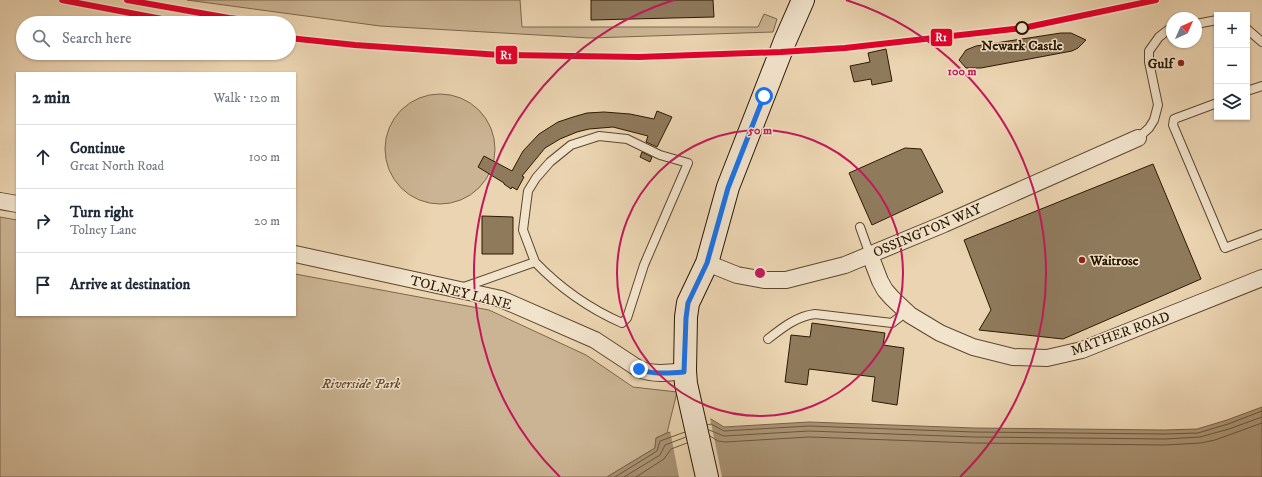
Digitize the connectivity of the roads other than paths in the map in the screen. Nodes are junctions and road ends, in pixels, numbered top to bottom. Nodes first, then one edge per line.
1 (803, 0) edge
2 (1214, 21) edge
3 (1202, 23) edge
4 (1166, 31) edge
5 (1250, 32) edge
6 (1262, 42) edge
7 (1262, 86) edge
8 (1250, 90) edge
9 (1214, 104) edge
10 (1138, 138) joint
11 (0, 201) edge
12 (16, 204) edge
13 (860, 227) dead end
14 (1262, 234) edge
15 (296, 254) edge
16 (870, 255) junction
17 (536, 262) junction
18 (707, 263) junction
19 (1262, 278) edge
20 (456, 289) junction
21 (906, 312) junction
22 (768, 339) dead end
23 (684, 372) junction
24 (708, 477) edge

1 - 18 main road
2 - 3 lane
4 - 10 lane
5 - 6 lane
7 - 8 lane
9 - 14 lane
10 - 16 street, OSSINGTON WAY
11 - 12 street
13 - 16 lane
15 - 20 street, TOLNEY LANE
16 - 18 street, OSSINGTON WAY
16 - 21 street, MATHER ROAD
17 - 17 lane
17 - 20 lane
18 - 23 main road
19 - 21 street, MATHER ROAD
20 - 23 street, TOLNEY LANE
21 - 22 lane
23 - 24 main road

